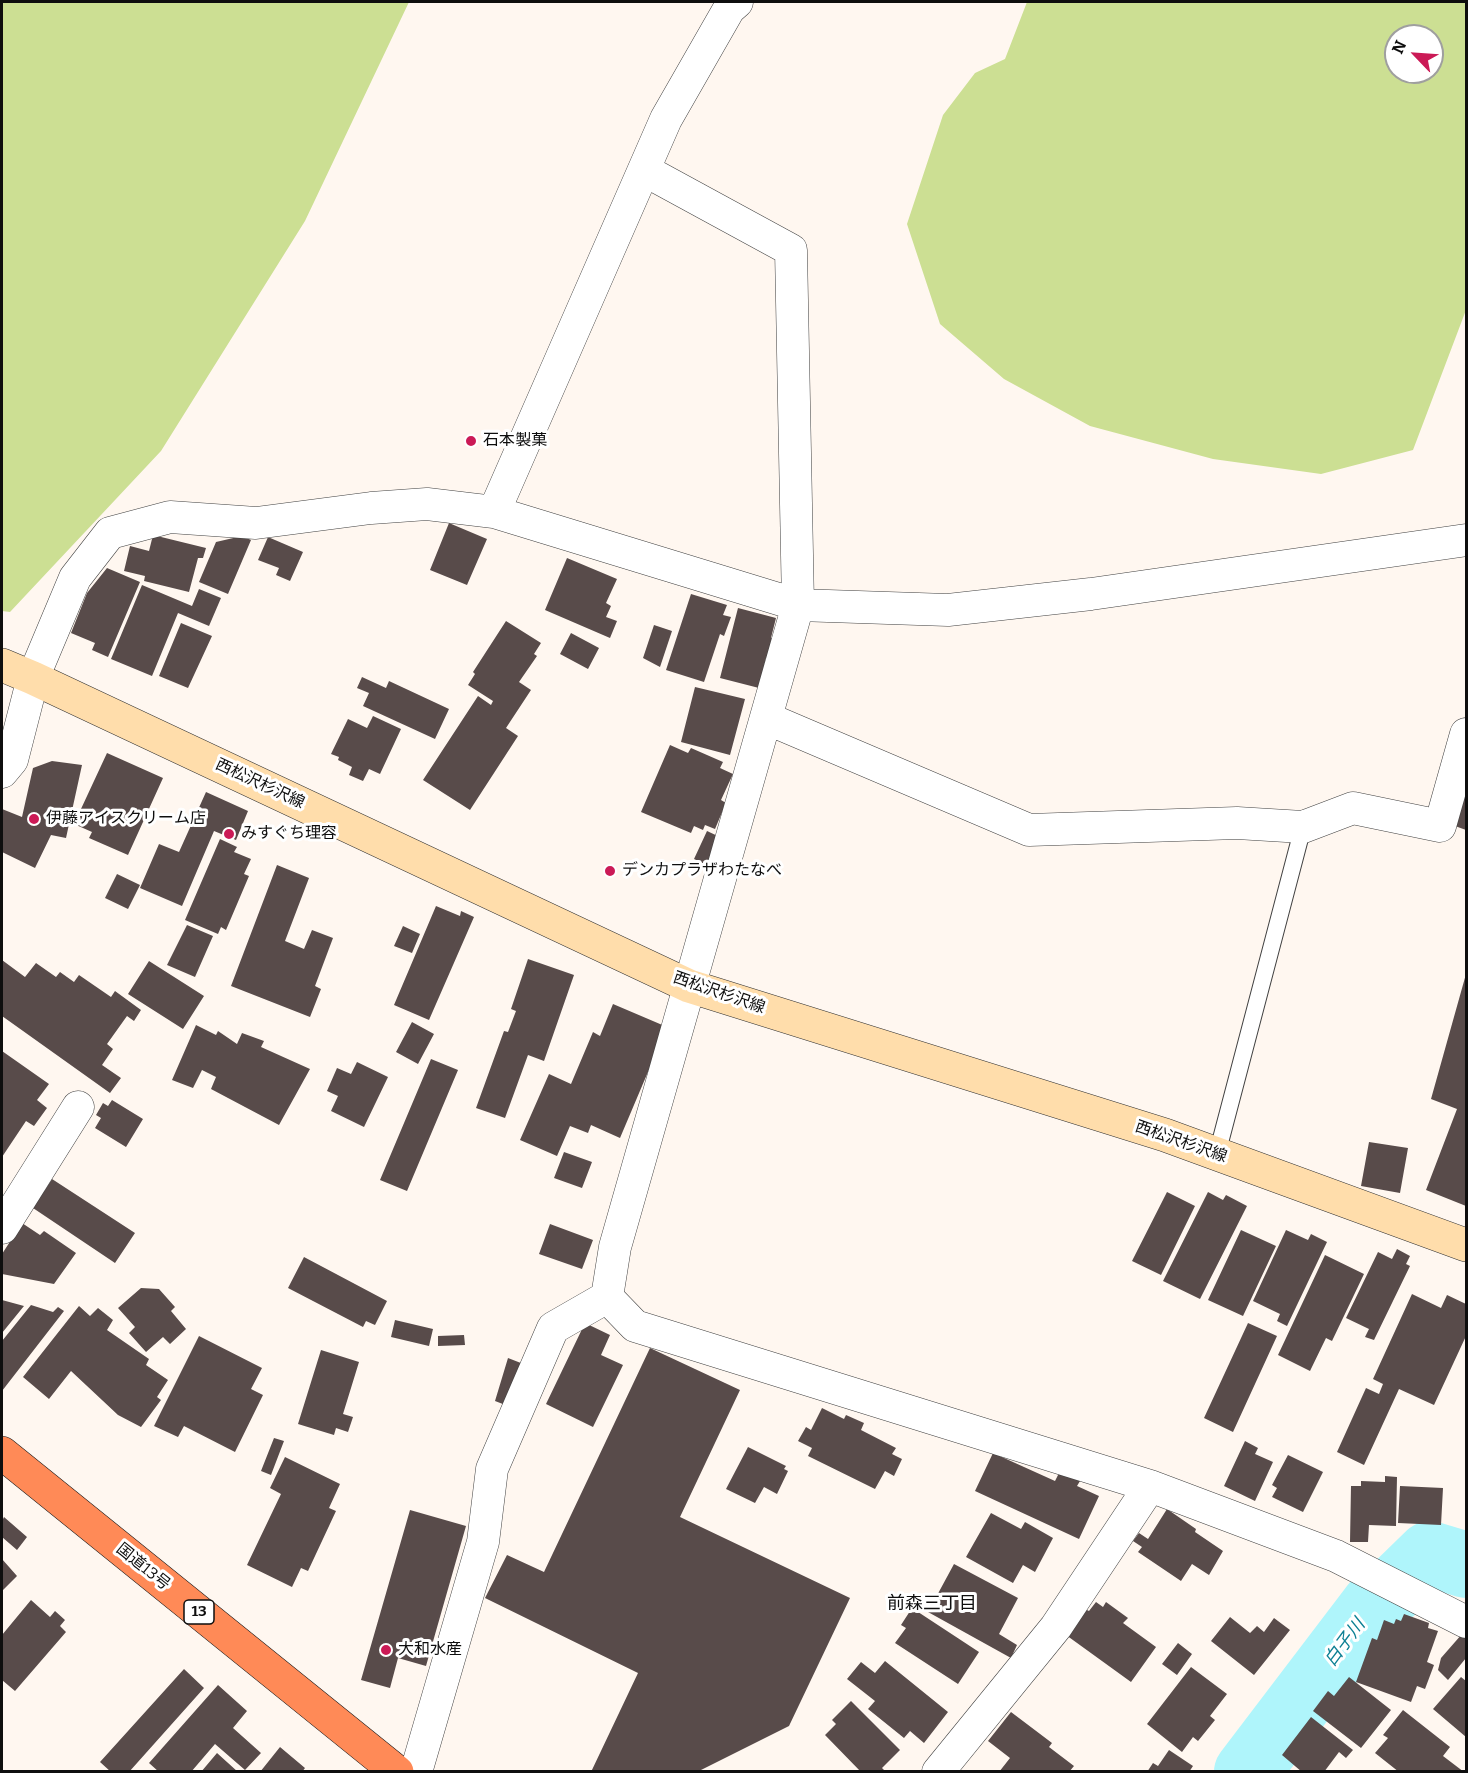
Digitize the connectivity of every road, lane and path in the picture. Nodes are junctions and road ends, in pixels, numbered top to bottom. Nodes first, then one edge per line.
1 (737, 2) edge
2 (644, 170) junction
3 (494, 512) junction
4 (1467, 540) edge
5 (798, 605) junction
6 (2, 664) edge
7 (33, 678) junction
8 (766, 718) junction
9 (1467, 734) edge
10 (2, 772) edge
11 (1303, 827) junction
12 (689, 986) junction
13 (78, 1107) dead end
14 (1217, 1154) junction
15 (2, 1228) edge
16 (1467, 1245) edge
17 (607, 1297) junction
18 (2, 1454) edge
19 (1150, 1486) junction
20 (1467, 1622) edge
21 (397, 1772) edge
22 (416, 1772) edge
23 (938, 1772) edge

1 - 2 street
2 - 3 street
2 - 5 street
3 - 5 street
3 - 7 street
4 - 5 street
5 - 8 street
6 - 7 main road, 西松沢杉沢線
7 - 10 street
7 - 12 main road, 西松沢杉沢線
8 - 11 street
8 - 12 street
9 - 11 street
11 - 14 lane
12 - 14 main road, 西松沢杉沢線
12 - 17 street
13 - 15 street
14 - 16 main road, 西松沢杉沢線
17 - 19 street
17 - 22 street
18 - 21 highway, 国道13号 / 13
19 - 20 street
19 - 23 street

